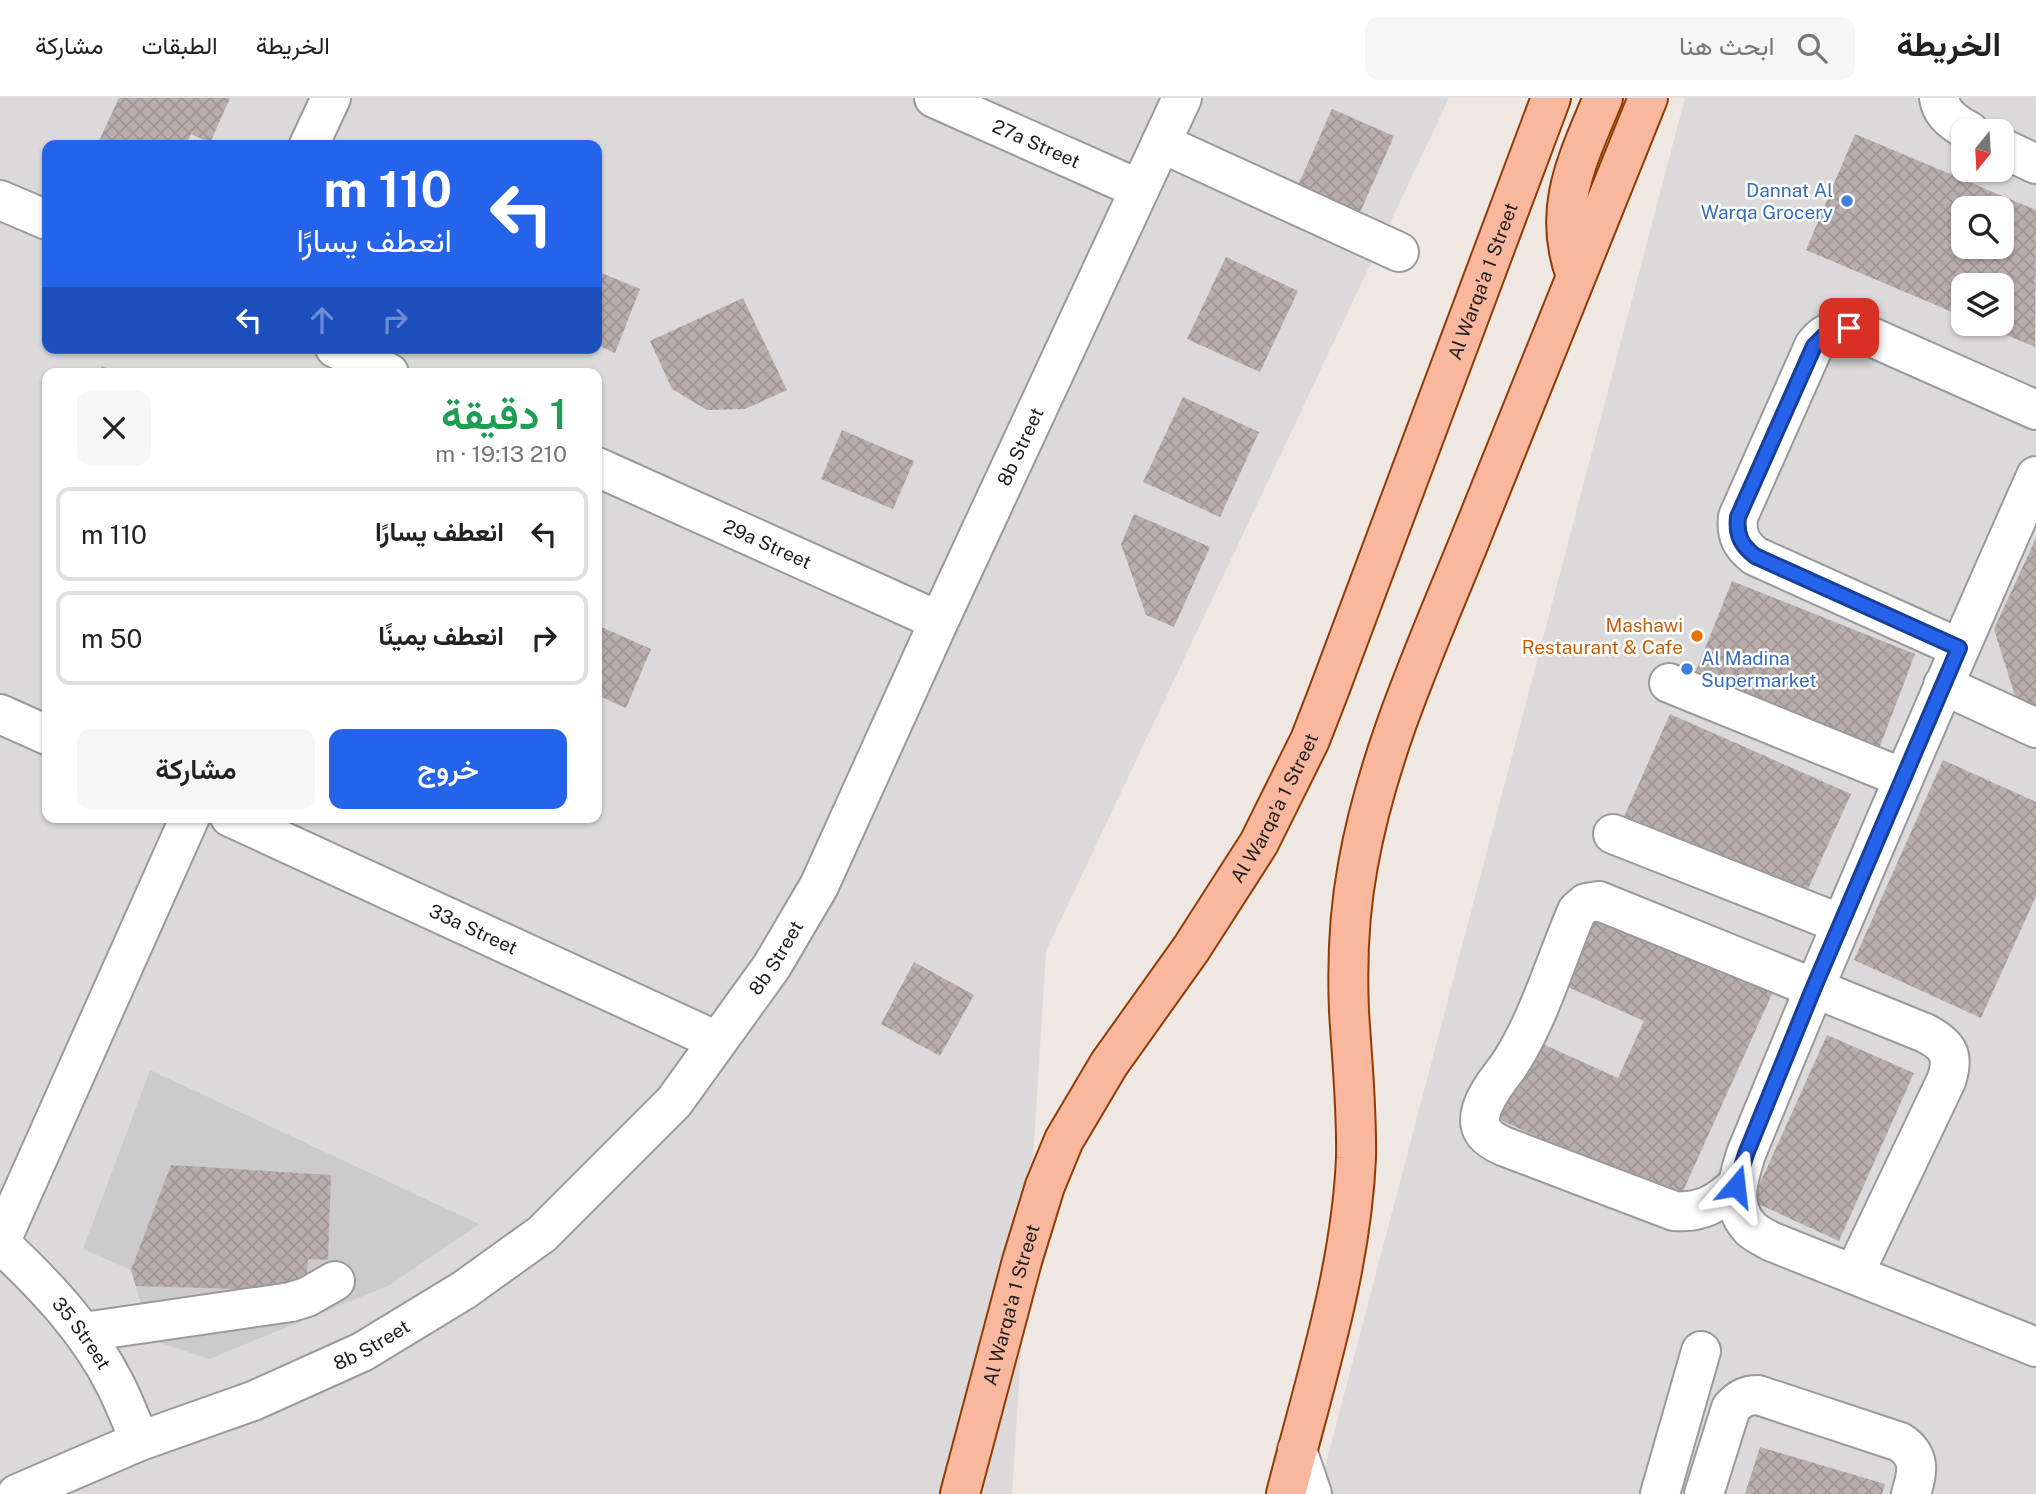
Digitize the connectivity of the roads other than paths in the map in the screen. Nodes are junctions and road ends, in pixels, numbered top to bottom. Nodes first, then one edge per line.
1 (331, 98) edge
2 (934, 98) edge
3 (1182, 98) edge
4 (1551, 98) edge
5 (1603, 98) edge
6 (1648, 98) edge
7 (1939, 98) edge
8 (1951, 120) edge
9 (311, 140) edge
10 (1161, 143) junction
11 (2014, 154) edge
12 (2036, 164) edge
13 (1139, 189) junction
14 (0, 200) edge
15 (42, 218) edge
16 (1399, 252) dead end
17 (1576, 276) junction
18 (348, 354) edge
19 (379, 368) edge
20 (2036, 411) edge
21 (602, 469) edge
22 (2036, 476) edge
23 (939, 621) junction
24 (1959, 648) junction
25 (1669, 683) dead end
26 (1943, 685) junction
27 (0, 714) edge
28 (2036, 728) edge
29 (42, 733) edge
30 (1903, 778) junction
31 (187, 823) edge
32 (243, 823) edge
33 (1613, 834) dead end
34 (1841, 924) junction
35 (1814, 987) junction
36 (717, 1041) junction
37 (1736, 1186) junction
38 (0, 1243) edge
39 (1854, 1274) junction
40 (334, 1281) dead end
41 (84, 1332) junction
42 (2036, 1347) edge
43 (1700, 1351) dead end
44 (139, 1441) junction
45 (1297, 1450) junction
46 (956, 1489) edge
47 (17, 1494) edge
48 (1286, 1494) edge
49 (1312, 1494) edge
50 (1660, 1494) edge
51 (1704, 1494) edge
52 (1911, 1494) edge

1 - 9 street
2 - 13 street, 27a Street
3 - 10 street, 8b Street
4 - 46 main road, Al Warqa'a 1 Street
5 - 17 main road
6 - 17 main road
7 - 8 street
10 - 13 street, 8b Street
10 - 16 street
11 - 12 street
13 - 23 street, 8b Street
14 - 15 street
17 - 45 main road
18 - 19 street
20 - 24 street
21 - 23 street, 29a Street
22 - 24 street
23 - 36 street, 8b Street
24 - 26 street
25 - 30 street
26 - 28 street
26 - 30 street
27 - 29 street
30 - 34 street
31 - 38 street
32 - 36 street, 33a Street
33 - 34 street
34 - 35 street
35 - 37 street
35 - 37 street
35 - 39 street
36 - 44 street, 8b Street
37 - 39 street
38 - 41 street, 35 Street
39 - 42 street
40 - 41 street
41 - 44 street, 35 Street
43 - 50 street
44 - 47 street, 8b Street
45 - 48 main road
45 - 49 street
51 - 52 street

